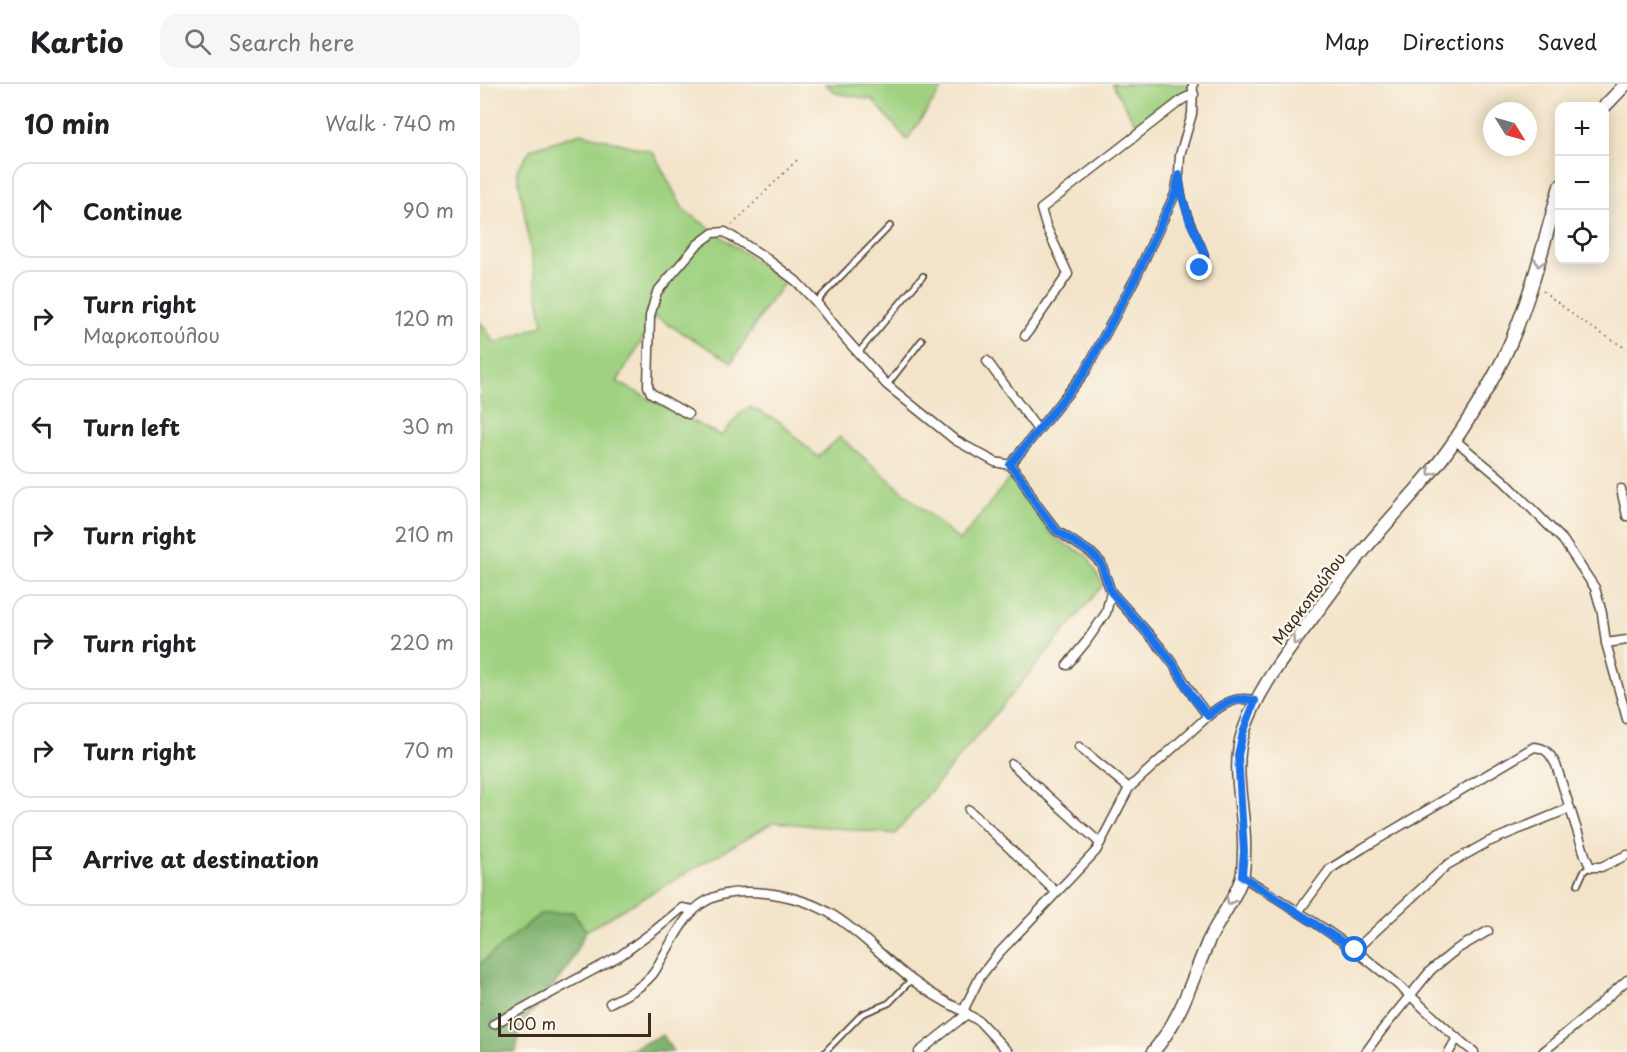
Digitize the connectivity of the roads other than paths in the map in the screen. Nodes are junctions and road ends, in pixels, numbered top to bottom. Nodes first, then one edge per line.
1 (1193, 84) edge
2 (1626, 84) edge
3 (1194, 94) junction
4 (1609, 103) edge
5 (1179, 174) junction
6 (1555, 204) edge
7 (890, 226) dead end
8 (1191, 272) dead end
9 (923, 276) dead end
10 (816, 302) junction
11 (1025, 336) dead end
12 (922, 340) dead end
13 (858, 353) junction
14 (987, 361) dead end
15 (887, 385) junction
16 (688, 414) dead end
17 (1038, 430) junction
18 (1455, 440) junction
19 (1010, 465) junction
20 (1621, 489) dead end
21 (1627, 516) edge
22 (1111, 592) junction
23 (1627, 640) edge
24 (1606, 643) junction
25 (1066, 665) dead end
26 (1255, 701) junction
27 (1208, 716) junction
28 (1627, 719) edge
29 (1079, 747) dead end
30 (1012, 764) dead end
31 (1128, 788) junction
32 (1570, 808) junction
33 (969, 810) dead end
34 (1100, 843) junction
35 (1627, 855) edge
36 (1590, 867) junction
37 (1242, 876) junction
38 (1578, 884) dead end
39 (1056, 892) junction
40 (693, 910) junction
41 (1298, 912) junction
42 (1488, 931) dead end
43 (1355, 950) junction
44 (911, 980) junction
45 (1627, 980) edge
46 (1410, 996) junction
47 (610, 1003) dead end
48 (965, 1012) junction
49 (494, 1024) dead end
50 (1457, 1038) junction
51 (825, 1052) edge
52 (919, 1052) edge
53 (1008, 1052) edge
54 (1153, 1052) edge
55 (1366, 1052) edge
56 (1449, 1052) edge
57 (1474, 1052) edge
58 (1543, 1052) edge

1 - 3 street
2 - 4 street
3 - 5 street
3 - 11 street
5 - 8 lane
5 - 17 street
6 -> 18 street, Μαρκοπούλου
7 - 10 lane
9 - 13 lane
10 - 13 street
10 - 16 street
12 - 15 lane
13 - 15 street
14 - 17 street
15 - 19 street
17 - 19 street
18 - 24 street
18 -> 26 street, Μαρκοπούλου
19 - 22 street
20 - 21 street
22 - 25 street
22 - 27 street
23 - 24 street
24 - 28 street
26 - 27 street
26 - 37 street, Μαρκοπούλου
27 - 31 street
29 - 31 street
30 - 34 street
31 - 34 street
32 - 36 street
32 - 41 street
32 - 43 street
33 - 39 street
34 - 39 street
35 - 36 street
36 - 38 lane
37 - 41 street
37 -> 54 street, Μαρκοπούλου
39 - 48 street
40 - 44 street
40 - 47 street
40 - 49 street
41 - 43 street
42 - 46 street
43 - 46 street
44 - 48 street
44 - 51 lane
45 - 58 street
46 - 50 street
46 - 55 street
48 - 52 street
48 - 53 street
50 - 56 street
50 - 57 street

